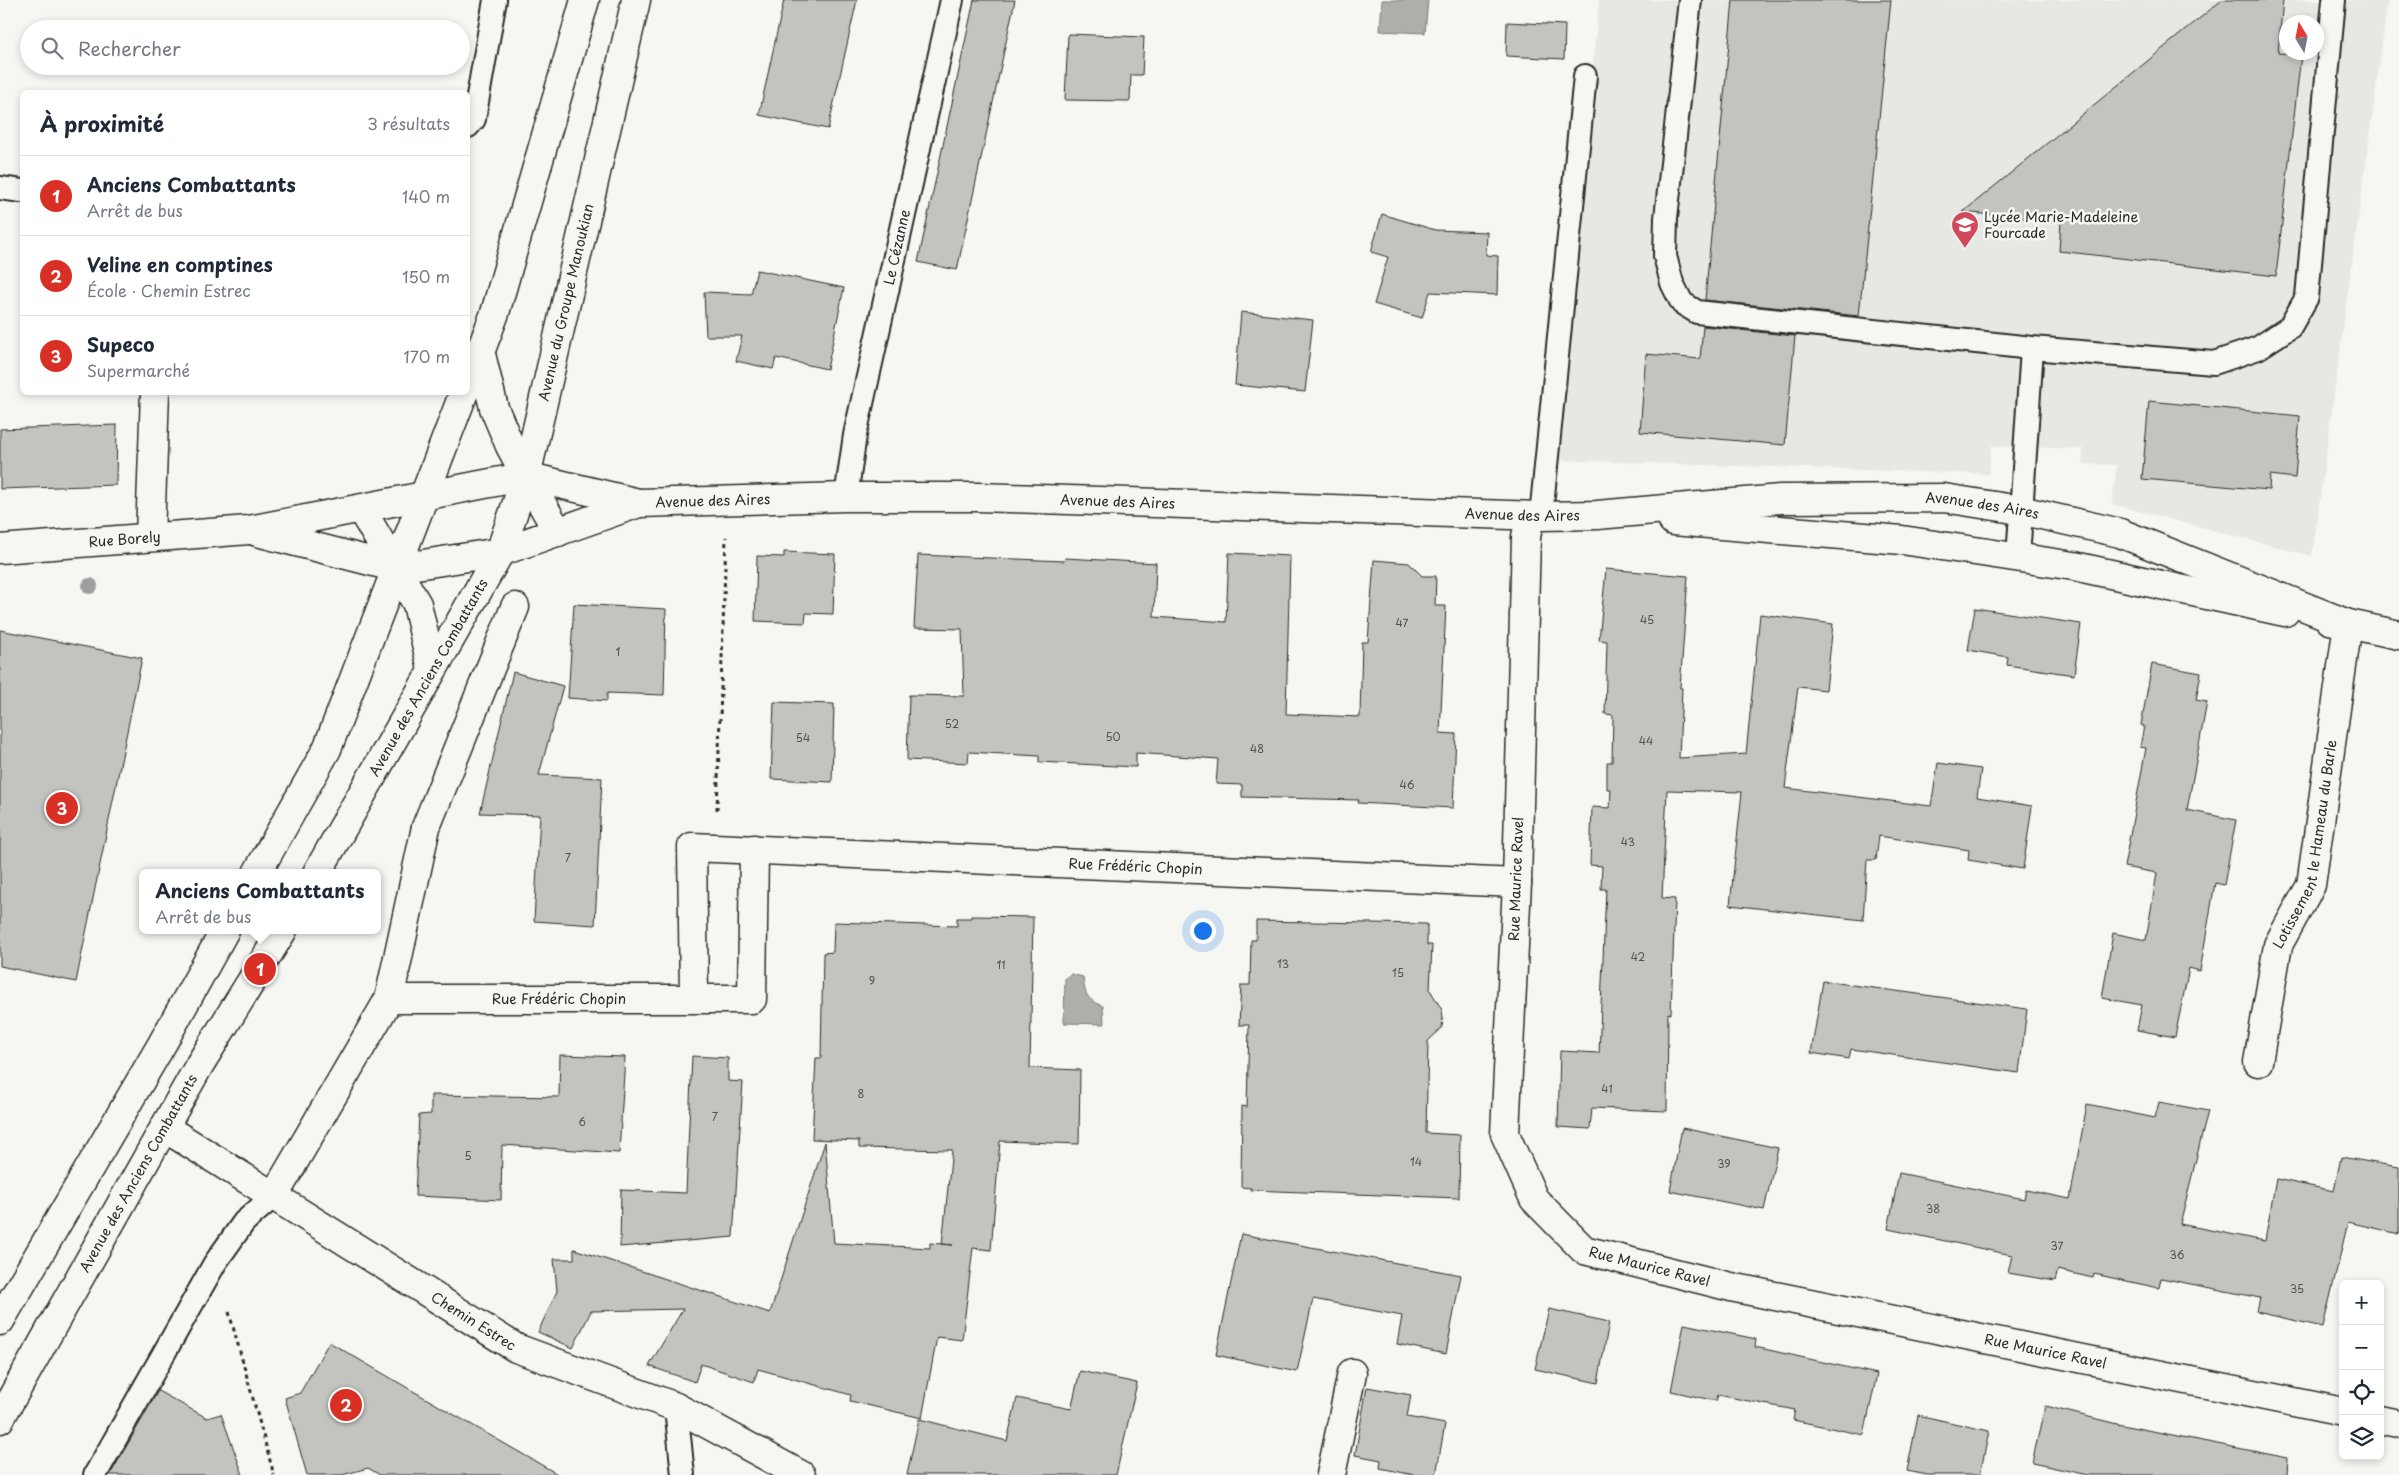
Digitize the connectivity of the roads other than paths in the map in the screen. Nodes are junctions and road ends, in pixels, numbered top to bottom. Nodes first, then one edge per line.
1 (495, 0) edge
2 (585, 0) edge
3 (636, 0) edge
4 (952, 0) edge
5 (1690, 0) edge
6 (2334, 0) edge
7 (1585, 76) dead end
8 (470, 124) edge
9 (0, 188) edge
10 (20, 191) edge
11 (2032, 348) junction
12 (480, 350) junction
13 (470, 378) edge
14 (155, 395) edge
15 (463, 395) edge
16 (526, 476) junction
17 (425, 494) junction
18 (846, 497) junction
19 (639, 503) junction
20 (360, 508) junction
21 (2020, 510) junction
22 (1597, 515) junction
23 (1536, 516) junction
24 (249, 530) junction
25 (558, 532) junction
26 (150, 538) junction
27 (0, 549) edge
28 (500, 552) junction
29 (2018, 558) junction
30 (397, 568) junction
31 (515, 607) dead end
32 (2348, 624) junction
33 (2399, 636) edge
34 (432, 669) junction
35 (754, 849) junction
36 (258, 869) edge
37 (319, 869) edge
38 (1517, 883) junction
39 (223, 934) edge
40 (281, 934) edge
41 (694, 998) junction
42 (388, 999) junction
43 (2258, 1062) dead end
44 (164, 1128) junction
45 (274, 1196) junction
46 (0, 1321) edge
47 (1352, 1373) dead end
48 (676, 1407) junction
49 (2339, 1411) edge
50 (0, 1419) edge
51 (2384, 1421) edge
52 (2399, 1424) edge
53 (95, 1475) edge
54 (683, 1475) edge
55 (801, 1475) edge
56 (1331, 1475) edge

1 - 8 lane
2 - 12 street
3 - 16 street, Avenue du Groupe Manoukian
4 - 18 lane, Le Cézanne
5 - 11 lane
6 - 11 lane
7 - 23 lane
9 - 10 lane
11 - 21 lane
12 - 13 street
12 - 16 street
14 - 26 street
15 - 17 street
16 - 17 street, Rue Borely
16 - 19 street, Avenue des Aires
16 - 25 street
16 - 28 street, Avenue des Anciens Combattants
17 - 20 street, Rue Borely
17 - 30 street
18 - 19 street, Avenue des Aires
18 - 23 street, Avenue des Aires
19 - 25 street, Avenue des Aires
20 - 24 street, Rue Borely
20 - 30 street
21 - 22 street, Avenue des Aires
21 - 29 lane
21 - 32 street, Avenue des Aires
22 - 23 street, Avenue des Aires
22 - 29 street, Avenue des Aires
23 - 38 street, Rue Maurice Ravel
24 - 26 street, Rue Borely
24 - 30 street, Rue Borely
25 - 28 street, Avenue des Aires
26 - 27 street, Rue Borely
28 - 30 street, Avenue des Aires
28 - 34 street, Avenue des Anciens Combattants
29 - 32 street, Avenue des Aires
30 - 34 street
30 - 36 street
31 - 42 street
32 - 33 street, Avenue des Aires
32 - 43 street, Lotissement le Hameau du Barle
34 - 37 street, Avenue des Anciens Combattants
35 - 38 street, Rue Frédéric Chopin
35 - 41 street, Rue Frédéric Chopin
35 - 41 street, Rue Frédéric Chopin
38 - 49 street, Rue Maurice Ravel
39 - 46 street
40 - 44 street, Avenue des Anciens Combattants
41 - 42 street, Rue Frédéric Chopin
42 - 45 street
44 - 45 street, Chemin Estrec
44 - 50 street, Avenue des Anciens Combattants
45 - 48 street, Chemin Estrec
45 - 53 lane
47 - 56 street
48 - 54 lane
48 - 55 street, Chemin Estrec
51 - 52 street

